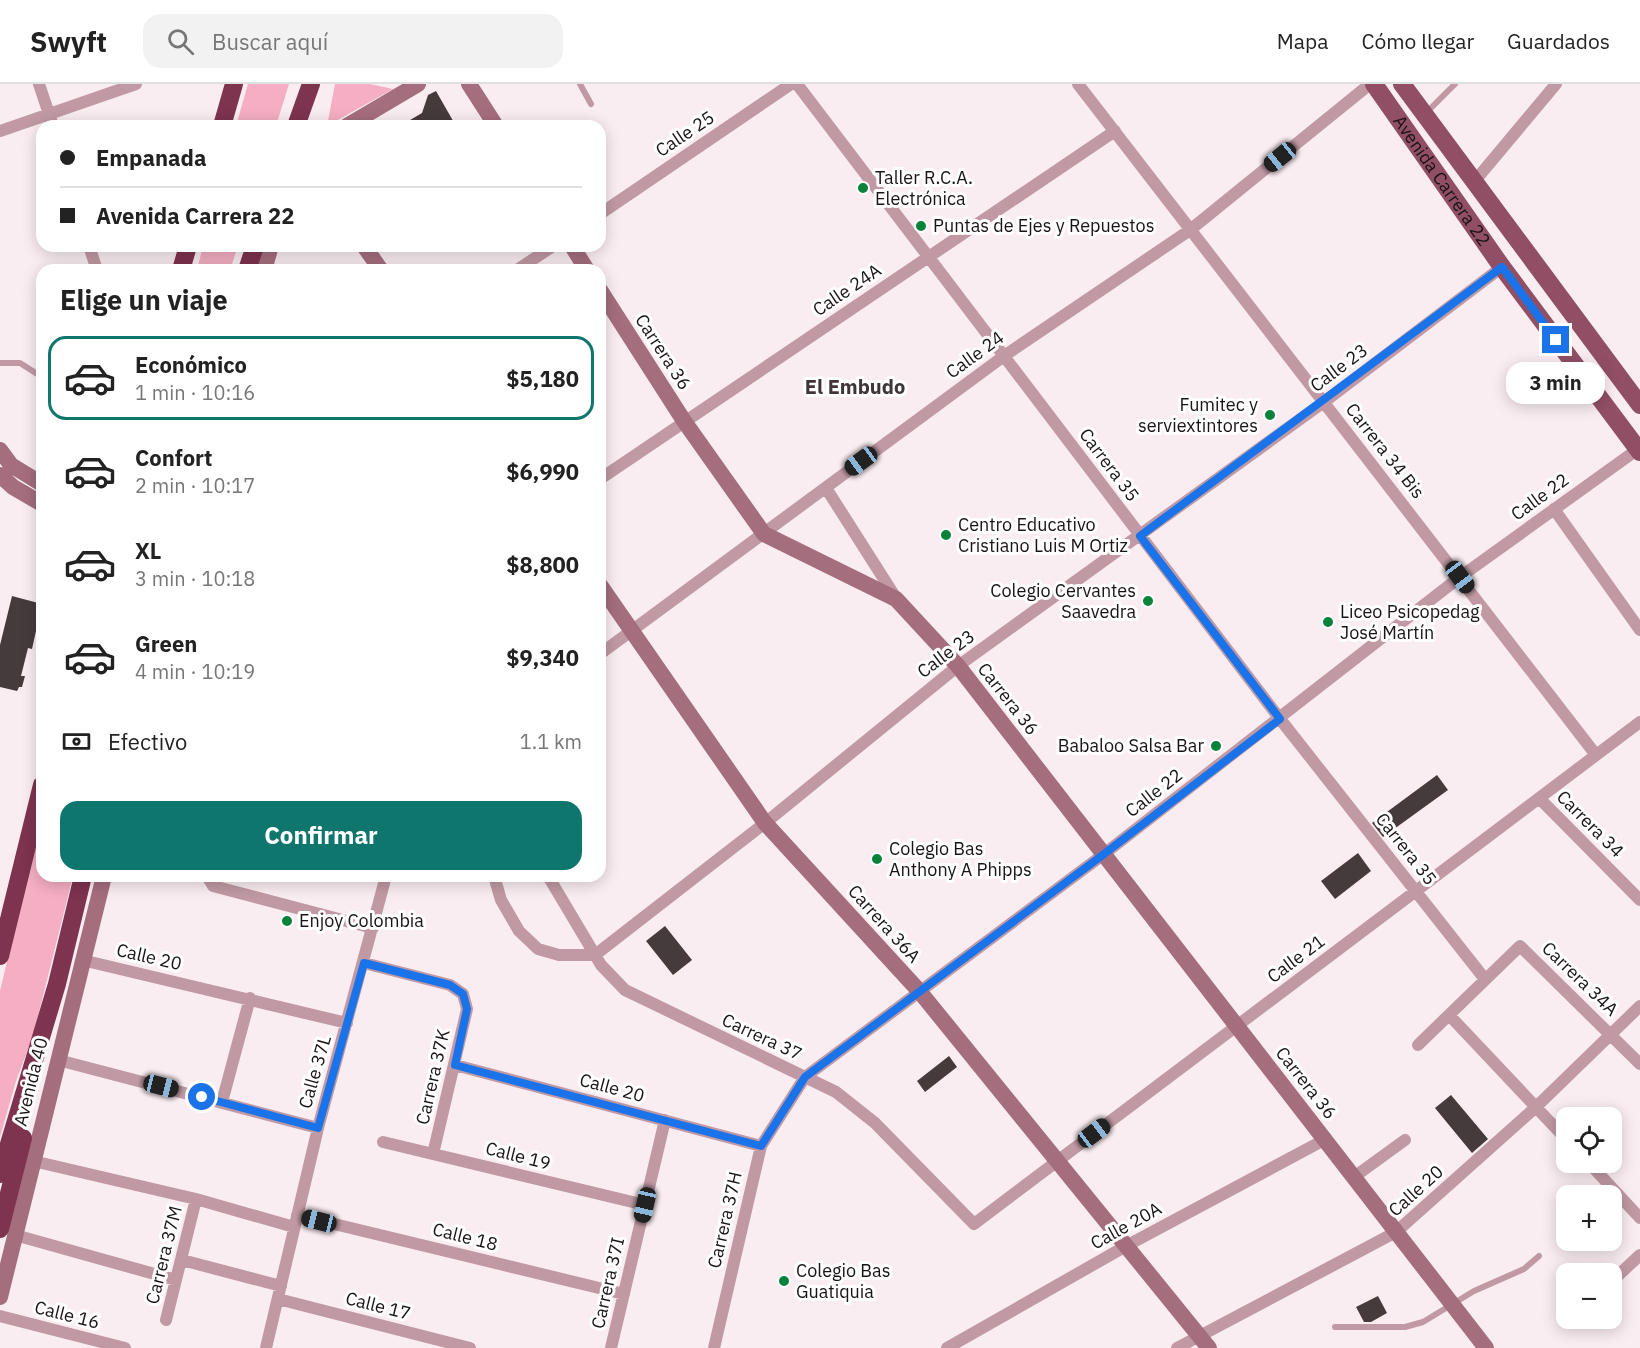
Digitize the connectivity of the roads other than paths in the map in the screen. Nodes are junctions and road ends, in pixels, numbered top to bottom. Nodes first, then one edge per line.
1 (39, 84) edge
2 (136, 84) edge
3 (234, 84) edge
4 (311, 84) edge
5 (418, 84) edge
6 (469, 84) edge
7 (580, 84) edge
8 (791, 84) edge
9 (797, 84) edge
10 (1078, 84) edge
11 (1372, 84) edge
12 (1402, 84) edge
13 (1455, 84) edge
14 (1556, 84) edge
15 (591, 104) dead end
16 (1425, 115) junction
17 (51, 120) edge
18 (224, 120) edge
19 (300, 120) edge
20 (357, 120) edge
21 (492, 120) edge
22 (36, 123) edge
23 (0, 131) edge
24 (1114, 131) junction
25 (1474, 182) junction
26 (606, 210) edge
27 (1190, 230) junction
28 (544, 252) edge
29 (928, 257) junction
30 (526, 264) edge
31 (1502, 267) junction
32 (606, 299) edge
33 (1004, 356) junction
34 (0, 363) edge
35 (36, 373) edge
36 (1324, 402) junction
37 (1640, 405) edge
38 (684, 421) junction
39 (0, 450) edge
40 (1639, 451) edge
41 (606, 475) edge
42 (0, 476) edge
43 (36, 480) edge
44 (826, 488) junction
45 (36, 500) edge
46 (1554, 509) junction
47 (764, 534) junction
48 (1140, 536) junction
49 (1460, 577) junction
50 (606, 594) edge
51 (896, 599) junction
52 (631, 630) junction
53 (1640, 630) edge
54 (606, 649) edge
55 (958, 666) junction
56 (1280, 719) junction
57 (1638, 727) edge
58 (1596, 755) junction
59 (1539, 798) junction
60 (36, 806) edge
61 (765, 823) junction
62 (1104, 854) junction
63 (82, 882) edge
64 (102, 882) edge
65 (211, 882) edge
66 (384, 882) edge
67 (496, 882) edge
68 (552, 882) edge
69 (1416, 891) junction
70 (1640, 900) edge
71 (4, 921) edge
72 (373, 928) junction
73 (0, 954) edge
74 (595, 956) junction
75 (82, 960) junction
76 (364, 963) junction
77 (1484, 978) junction
78 (57, 984) junction
79 (920, 992) junction
80 (250, 998) junction
81 (1640, 1006) edge
82 (1449, 1015) junction
83 (347, 1023) junction
84 (1237, 1026) junction
85 (1611, 1034) junction
86 (1418, 1045) dead end
87 (58, 1060) junction
88 (1640, 1064) edge
89 (455, 1065) junction
90 (805, 1077) junction
91 (222, 1102) junction
92 (1536, 1107) junction
93 (665, 1120) junction
94 (318, 1128) junction
95 (1556, 1128) edge
96 (1324, 1140) junction
97 (1405, 1140) dead end
98 (383, 1142) dead end
99 (761, 1146) junction
100 (433, 1154) junction
101 (1059, 1160) junction
102 (33, 1161) junction
103 (1598, 1173) edge
104 (0, 1174) edge
105 (1354, 1178) junction
106 (196, 1199) junction
107 (645, 1205) junction
108 (1640, 1218) edge
109 (296, 1221) junction
110 (974, 1224) joint
111 (8, 1232) edge
112 (1396, 1233) junction
113 (1126, 1246) junction
114 (1640, 1255) edge
115 (1539, 1256) dead end
116 (182, 1260) junction
117 (1622, 1272) edge
118 (176, 1280) junction
119 (281, 1286) junction
120 (624, 1294) junction
121 (0, 1298) edge
122 (278, 1299) junction
123 (1452, 1304) junction
124 (0, 1316) edge
125 (166, 1320) dead end
126 (1335, 1327) dead end
127 (1204, 1342) edge
128 (451, 1346) edge
129 (125, 1348) edge
130 (266, 1348) edge
131 (470, 1348) edge
132 (611, 1348) edge
133 (714, 1348) edge
134 (947, 1348) edge
135 (1177, 1348) edge
136 (1486, 1348) edge

1 - 17 street
2 - 17 street
3 - 18 highway
4 - 19 highway
5 - 20 street
6 - 21 street
7 - 15 lane
8 - 26 street, Calle 25
9 - 29 street, Carrera 35
10 - 24 street, Carrera 34 Bis
11 - 27 street, Calle 24
11 - 31 main road, Avenida Carrera 22
12 - 16 main road, Avenida Carrera 22
13 - 16 lane
14 - 25 street
16 - 25 main road, Avenida Carrera 22
22 - 23 street
24 - 27 street, Carrera 34 Bis
24 - 29 street, Calle 24A
25 - 37 main road, Avenida Carrera 22
27 - 33 street, Calle 24
27 - 36 street, Carrera 34 Bis
28 - 30 street
29 - 33 street, Carrera 35
29 - 38 street, Calle 24A
31 - 36 street, Calle 23
31 - 40 main road, Avenida Carrera 22
32 - 38 street, Carrera 36
33 - 44 street, Calle 24
33 - 48 street, Carrera 35
34 - 35 lane
36 - 48 street, Calle 23
36 - 49 street, Carrera 34 Bis
38 - 41 street, Calle 24A
38 - 47 street, Carrera 36
39 - 43 street
40 - 46 street, Calle 22
42 - 45 street
44 - 47 street, Calle 24
44 - 51 street
46 - 49 street, Calle 22
46 - 53 street
47 - 51 street, Carrera 36
47 - 52 street, Calle 24
48 - 55 street, Calle 23
48 - 56 street, Carrera 35
49 - 56 street, Calle 22
49 - 58 street, Carrera 34 Bis
50 - 52 street, Carrera 36A
51 - 55 street, Carrera 36
52 - 54 street, Calle 24
52 - 61 street, Carrera 36A
55 - 61 street, Calle 23
55 - 62 street, Carrera 36
56 - 62 street, Calle 22
56 - 69 street, Carrera 35
57 - 58 street, Calle 21
58 - 59 street, Calle 21
59 - 69 street, Calle 21
59 - 70 street, Carrera 34
60 - 71 highway
61 - 74 street, Calle 23
61 - 79 street, Carrera 36A
62 - 79 street, Calle 22
62 - 84 street, Carrera 36
63 - 78 highway, Avenida 40
64 - 75 street, Avenida 40
65 - 72 street
66 - 72 street, Calle 37L
67 - 74 street
68 - 74 street, Carrera 37
69 - 77 street, Carrera 35
69 - 84 street, Calle 21
71 - 73 highway
72 - 76 street, Calle 37L
74 - 90 street, Carrera 37
75 - 80 street, Calle 20
75 - 87 street, Avenida 40
76 - 83 street, Calle 37L
76 - 89 street, Carrera 37K
77 - 82 street
77 - 85 street, Carrera 34A
78 - 104 highway, Avenida 40
78 - 111 highway
79 - 90 street, Calle 22
79 - 101 street, Carrera 36A
80 - 83 street, Calle 20
80 - 91 street
81 - 85 street, Calle 20
82 - 86 street
82 - 92 street
83 - 94 street, Calle 37L
84 - 96 street, Carrera 36
84 - 101 street, Calle 21
85 - 88 street, Carrera 34A
85 - 92 street, Calle 20
87 - 91 street
87 - 102 street, Avenida 40
89 - 93 street, Calle 20
89 - 100 street, Carrera 37K
90 - 99 street, Carrera 37H
90 - 110 street, Carrera 37
91 - 94 street
92 - 95 street
92 - 112 street, Calle 20
93 - 99 street, Calle 20
93 - 107 street, Carrera 37I
94 - 109 street, Calle 37L
96 - 105 street, Carrera 36
96 - 113 street, Calle 20A
97 - 105 street
98 - 100 street, Calle 19
99 - 133 street, Carrera 37H
100 - 107 street, Calle 19
101 - 110 street, Calle 21
101 - 113 street, Carrera 36A
102 - 106 street, Calle 18
102 - 111 street, Avenida 40
103 - 108 street
105 - 112 street, Carrera 36
106 - 109 street, Calle 18
106 - 116 street, Carrera 37M
107 - 120 street, Carrera 37I
109 - 119 street, Calle 37L
109 - 120 street, Calle 18
111 - 118 street
111 - 121 street, Avenida 40
112 - 123 street, Carrera 36
112 - 127 street, Calle 20
113 - 127 street, Carrera 36A
113 - 134 street, Calle 20A
114 - 117 street
115 - 123 lane
116 - 118 street, Carrera 37M
116 - 119 street
118 - 125 street, Carrera 37M
119 - 122 street, Calle 37L
120 - 132 street, Carrera 37I
122 - 128 street, Calle 17
122 - 130 street, Calle 37L
123 - 126 lane
123 - 136 street, Carrera 36
124 - 129 street, Calle 16
127 - 135 street, Calle 20
128 - 131 street, Calle 17

